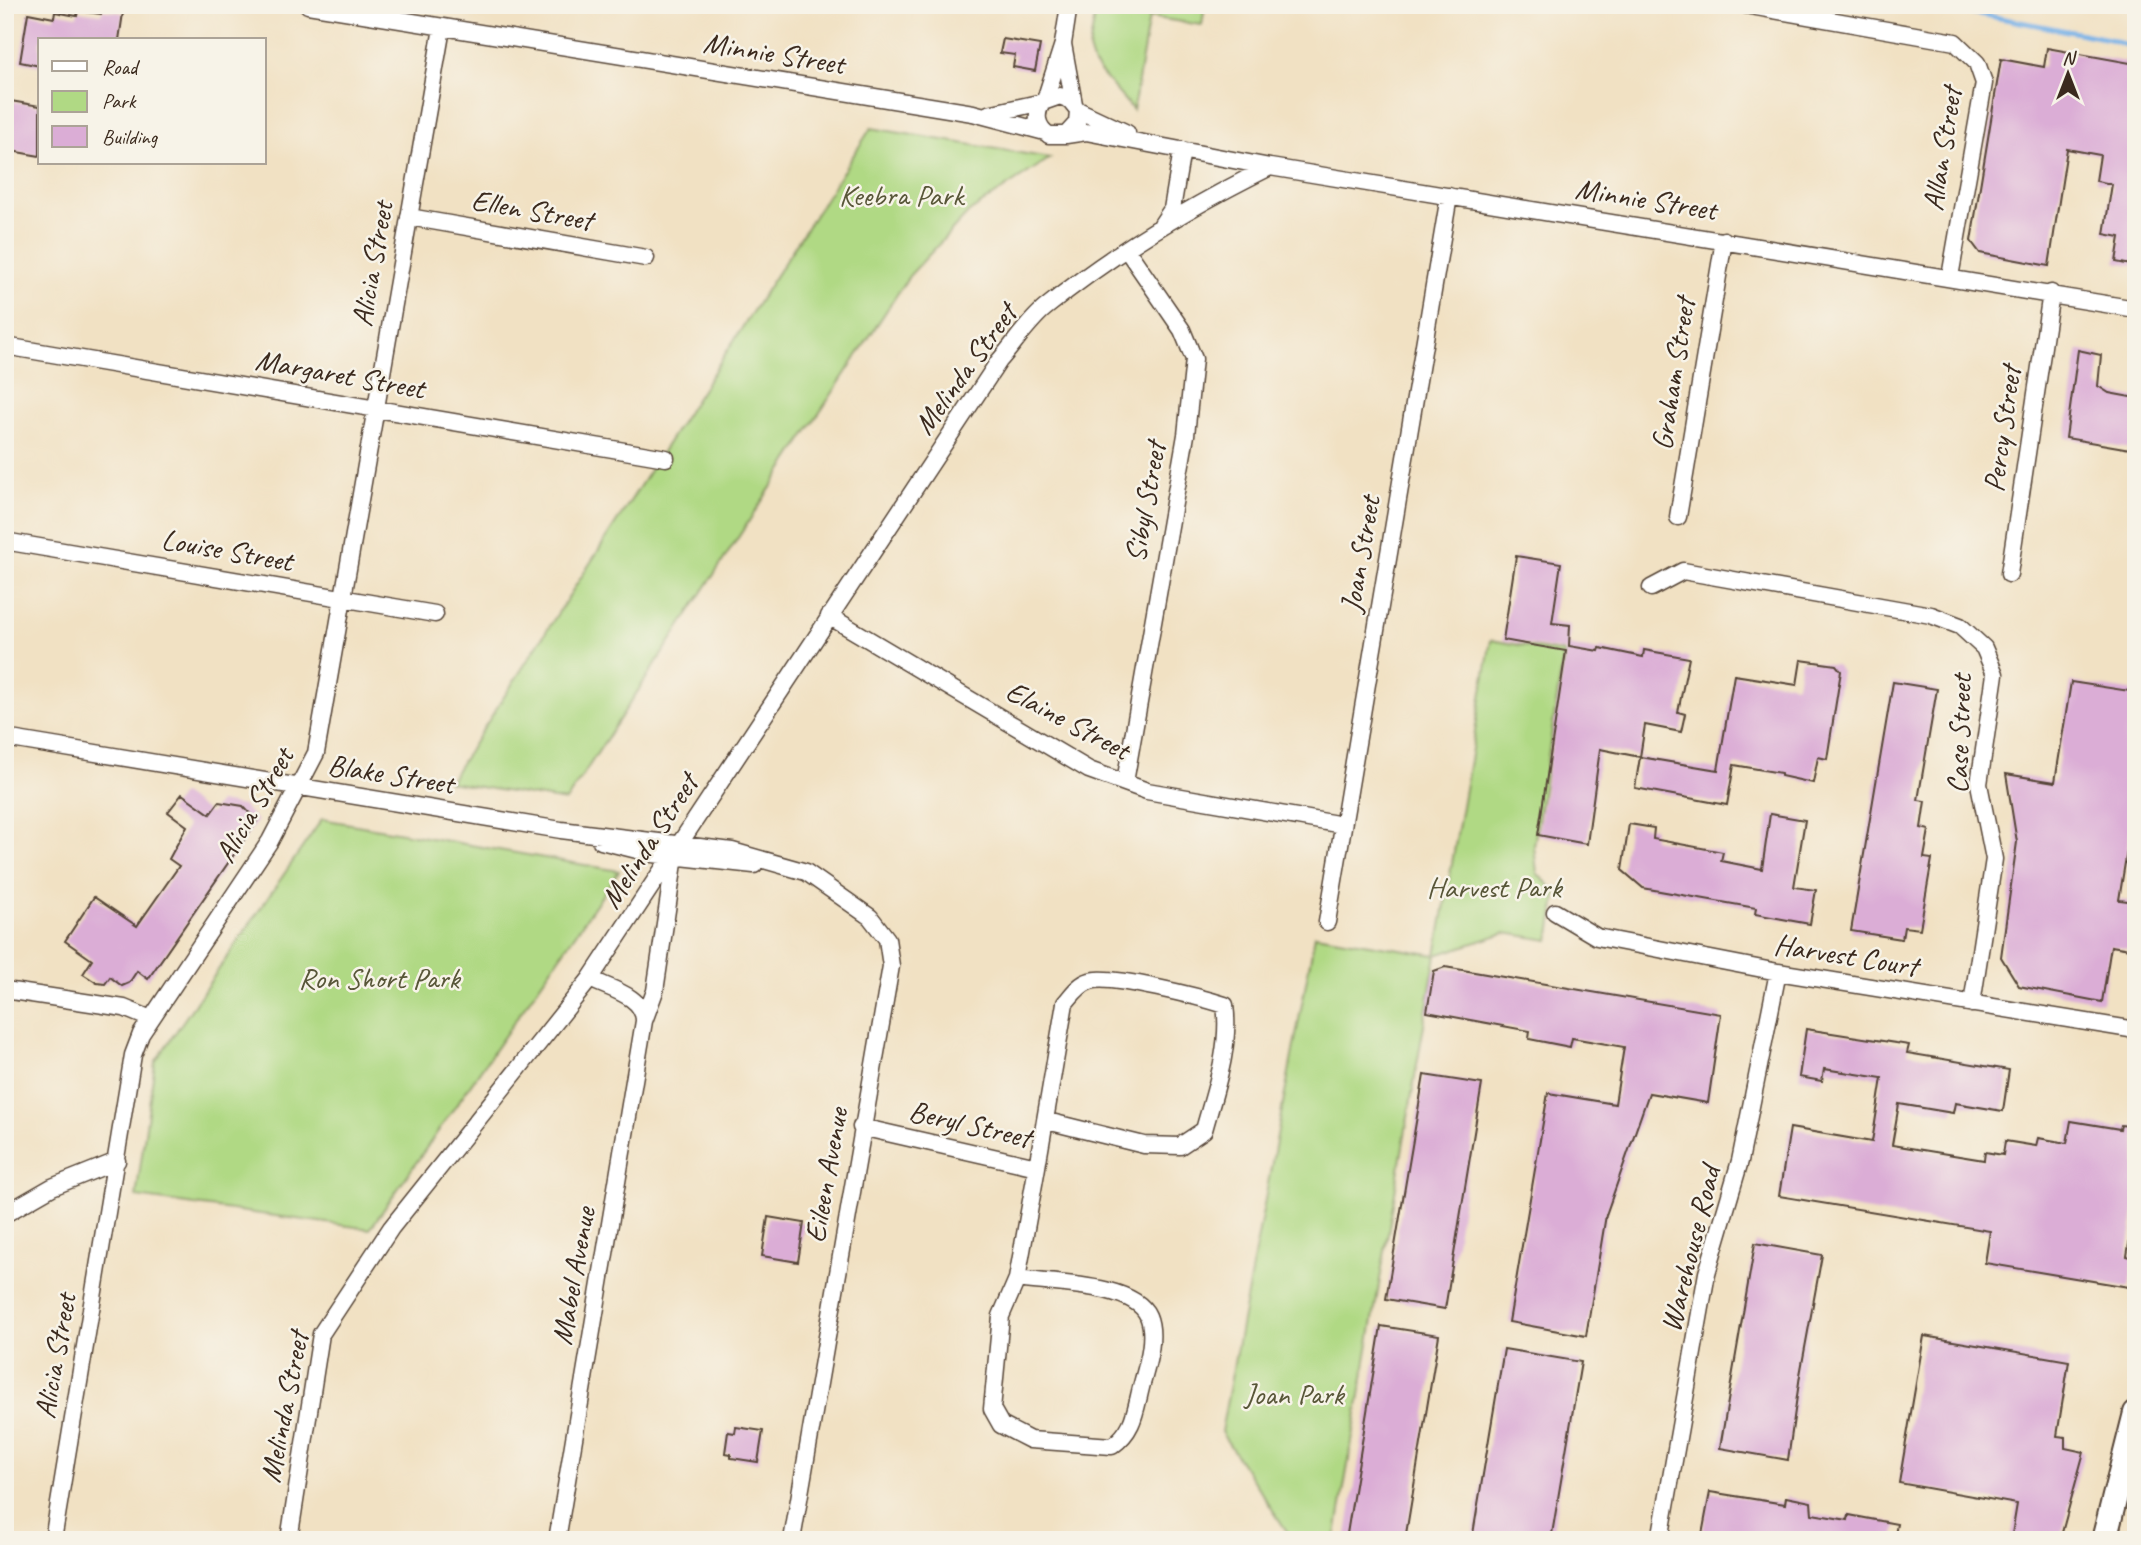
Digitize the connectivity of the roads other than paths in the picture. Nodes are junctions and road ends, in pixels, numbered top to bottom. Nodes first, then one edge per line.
1 (309, 5) edge
2 (1069, 5) edge
3 (1745, 5) edge
4 (442, 28) junction
5 (1063, 44) junction
6 (1044, 101) junction
7 (1076, 107) junction
8 (982, 115) junction
9 (1045, 132) junction
10 (1066, 135) junction
11 (1149, 144) junction
12 (1182, 150) junction
13 (1270, 167) junction
14 (1449, 196) junction
15 (409, 217) junction
16 (1158, 228) junction
17 (1724, 240) junction
18 (1126, 250) junction
19 (646, 258) dead end
20 (1950, 277) junction
21 (2050, 293) junction
22 (2136, 309) edge
23 (5, 346) edge
24 (376, 409) junction
25 (666, 458) dead end
26 (1678, 517) dead end
27 (10, 542) dead end
28 (2009, 574) dead end
29 (1651, 588) dead end
30 (343, 598) junction
31 (435, 614) dead end
32 (829, 616) junction
33 (5, 738) edge
34 (1125, 782) junction
35 (301, 788) junction
36 (1343, 825) junction
37 (676, 852) junction
38 (792, 867) joint
39 (1555, 912) dead end
40 (1326, 922) dead end
41 (1778, 972) junction
42 (590, 979) junction
43 (5, 990) edge
44 (1972, 1003) junction
45 (151, 1019) junction
46 (644, 1021) junction
47 (2136, 1030) edge
48 (1047, 1121) junction
49 (861, 1127) junction
50 (117, 1161) junction
51 (1037, 1167) junction
52 (5, 1214) edge
53 (1017, 1279) junction
54 (2136, 1413) edge
55 (53, 1540) edge
56 (289, 1540) edge
57 (557, 1540) edge
58 (792, 1540) edge
59 (1660, 1540) edge
60 (2104, 1540) edge

1 - 4 street, Minnie Street
2 - 5 street
3 - 20 street, Allan Street
4 - 8 street, Minnie Street
4 - 15 street, Alicia Street
5 - 6 street
5 - 7 street
6 - 7 street
6 - 8 street, Minnie Street
6 - 9 street
7 - 10 street
7 - 11 street, Minnie Street
8 - 9 street, Minnie Street
9 - 10 street
10 - 11 street, Minnie Street
11 - 12 street, Minnie Street
12 - 13 street, Minnie Street
12 - 16 street, Melinda Street
13 - 14 street, Minnie Street
13 - 16 street, Melinda Street
14 - 17 street, Minnie Street
14 - 36 street, Joan Street
15 - 19 street, Ellen Street
15 - 24 street, Alicia Street
16 - 18 street, Melinda Street
17 - 20 street, Minnie Street
17 - 26 street, Graham Street
18 - 32 street, Melinda Street
18 - 34 street, Sibyl Street
20 - 21 street, Minnie Street
21 - 22 street, Minnie Street
21 - 28 street, Percy Street
23 - 24 street, Margaret Street
24 - 25 street, Margaret Street
24 - 30 street, Alicia Street
27 - 30 street, Louise Street
29 - 44 street, Case Street
30 - 31 street, Louise Street
30 - 35 street, Alicia Street
32 - 34 street, Elaine Street
32 - 37 street, Melinda Street
33 - 35 street, Blake Street
34 - 36 street, Elaine Street
35 - 37 street, Blake Street
35 - 45 street, Alicia Street
36 - 40 street, Joan Street
37 - 38 street, Blake Street
37 - 42 street, Melinda Street
37 - 46 street, Mabel Avenue
38 - 49 street, Eileen Avenue
39 - 41 street, Harvest Court
41 - 44 street, Harvest Court
41 - 59 street, Warehouse Road
42 - 46 street
42 - 56 street, Melinda Street
43 - 45 street
44 - 47 street, Harvest Court
45 - 50 street, Alicia Street
46 - 57 street, Mabel Avenue
48 - 48 street
48 - 51 street
49 - 51 street, Beryl Street
49 - 58 street, Eileen Avenue
50 - 52 street
50 - 55 street, Alicia Street
51 - 53 street, Beryl Street
53 - 53 street, Beryl Street
54 - 60 main road

